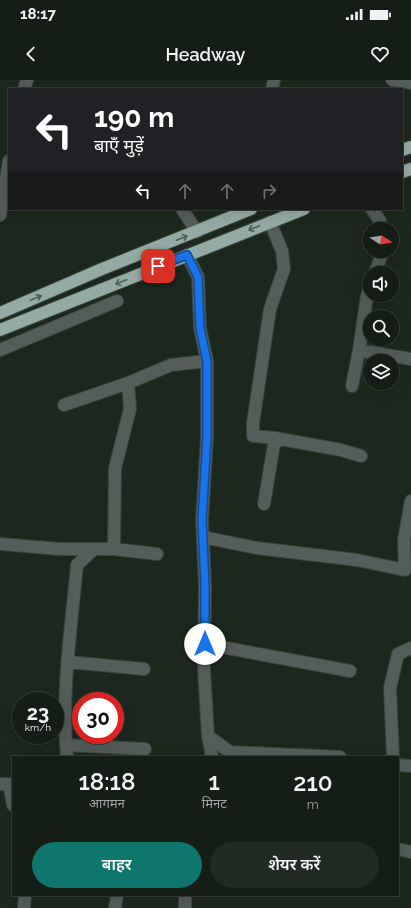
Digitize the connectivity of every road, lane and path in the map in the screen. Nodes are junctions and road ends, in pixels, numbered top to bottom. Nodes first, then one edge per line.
1 (392, 80) edge
2 (411, 83) edge
3 (8, 167) edge
4 (183, 210) edge
5 (249, 210) edge
6 (301, 210) edge
7 (373, 210) edge
8 (0, 215) edge
9 (270, 222) junction
10 (380, 222) edge
11 (197, 232) junction
12 (187, 255) junction
13 (117, 301) dead end
14 (366, 302) edge
15 (0, 313) edge
16 (0, 330) edge
17 (0, 350) edge
18 (360, 350) junction
19 (411, 359) edge
20 (207, 361) junction
21 (128, 383) junction
22 (352, 386) dead end
23 (64, 405) dead end
24 (275, 438) junction
25 (361, 456) dead end
26 (411, 501) edge
27 (264, 504) dead end
28 (203, 537) junction
29 (0, 544) edge
30 (114, 549) junction
31 (93, 550) junction
32 (157, 554) dead end
33 (205, 644) junction
34 (411, 648) edge
35 (68, 662) junction
36 (144, 669) dead end
37 (350, 671) dead end
38 (208, 736) junction
39 (145, 749) dead end
40 (67, 751) edge
41 (212, 756) edge
42 (318, 756) edge
43 (393, 756) edge
44 (399, 765) edge
45 (411, 766) edge
46 (0, 784) edge
47 (12, 800) edge
48 (399, 850) edge
49 (411, 852) edge
50 (25, 896) edge
51 (117, 896) edge
52 (185, 896) edge
53 (24, 908) edge
54 (115, 908) edge
55 (186, 908) edge

1 - 2 street
3 - 8 street
4 - 11 street
5 - 11 highway
6 - 9 highway
7 - 10 street
9 -> 12 highway
9 - 24 street
15 -> 11 highway
12 -> 16 highway
12 - 20 street
13 - 17 street
14 - 18 street
18 - 19 street
18 - 22 street
20 - 21 street
20 - 28 street
21 - 23 street
21 - 30 street
24 - 25 street
24 - 27 street
26 - 28 street
28 - 33 street
29 - 31 street
30 - 31 street
30 - 32 street
31 - 35 street
33 - 37 street
33 - 38 street
34 - 43 street
35 - 36 street
35 - 40 street
38 - 41 street
38 - 42 street
39 - 40 street
44 - 45 street
46 - 47 street
48 - 49 street
50 - 53 street
51 - 54 street
52 - 55 street

